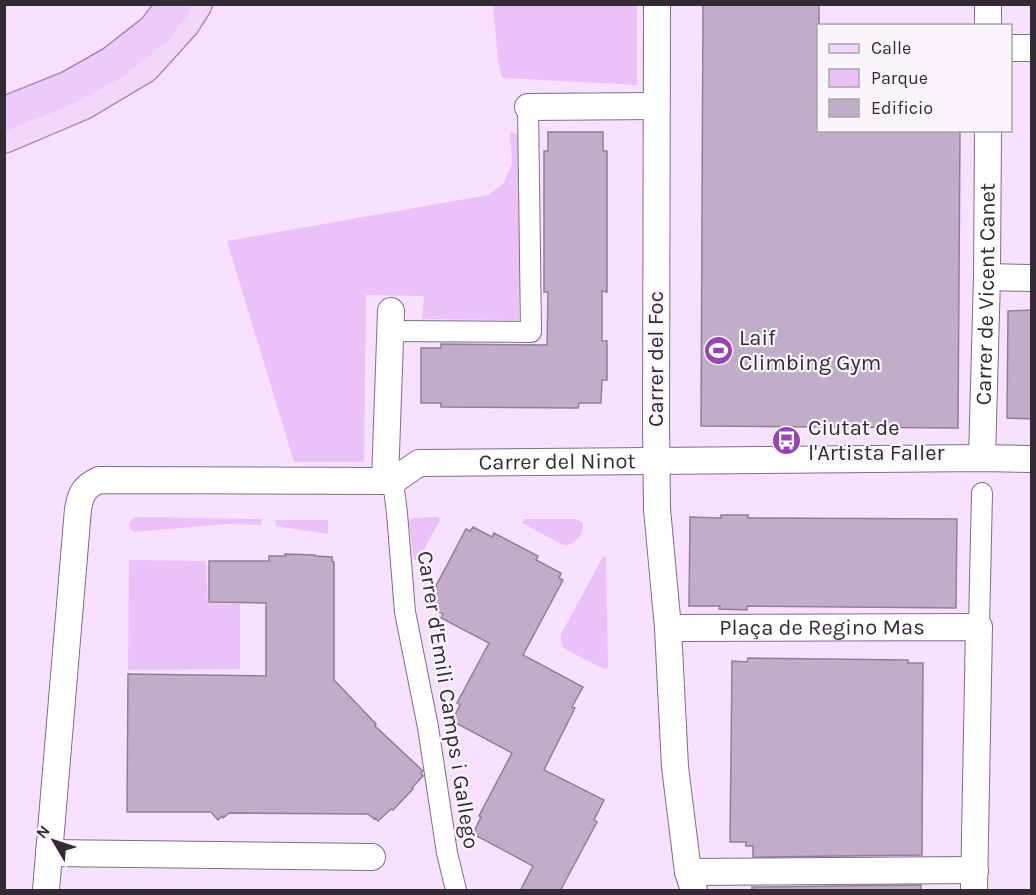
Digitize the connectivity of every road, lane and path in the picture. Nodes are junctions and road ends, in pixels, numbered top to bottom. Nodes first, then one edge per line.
1 (176, 4) edge
2 (195, 4) edge
3 (657, 4) edge
4 (988, 4) edge
5 (988, 24) edge
6 (1012, 48) edge
7 (1032, 48) edge
8 (656, 106) junction
9 (528, 107) joint
10 (4, 114) edge
11 (988, 132) edge
12 (4, 136) edge
13 (987, 278) junction
14 (1032, 278) edge
15 (390, 321) joint
16 (982, 458) junction
17 (1032, 459) edge
18 (657, 461) junction
19 (389, 481) junction
20 (982, 493) dead end
21 (979, 627) junction
22 (668, 628) junction
23 (49, 853) junction
24 (372, 857) dead end
25 (975, 880) edge
26 (691, 881) edge
27 (46, 891) edge
28 (456, 891) edge

1 - 10 highway
2 - 12 main road
3 - 8 street, Carrer del Foc
4 - 5 street
6 - 7 street
8 - 9 street
8 - 18 street, Carrer del Foc
9 - 15 street
11 - 13 street, Carrer de Vicent Canet
13 - 14 street
13 - 16 street, Carrer de Vicent Canet
15 - 19 street
16 - 17 street, Carrer del Ninot
16 - 18 street, Carrer del Ninot
18 - 19 street, Carrer del Ninot
18 - 22 street, Carrer del Foc
19 - 23 street
19 - 28 street, Carrer d'Emili Camps i Gallego
20 - 21 street
21 - 22 street, Plaça de Regino Mas
21 - 25 street
22 - 26 street, Carrer del Foc
23 - 24 street
23 - 27 street
25 - 26 street

